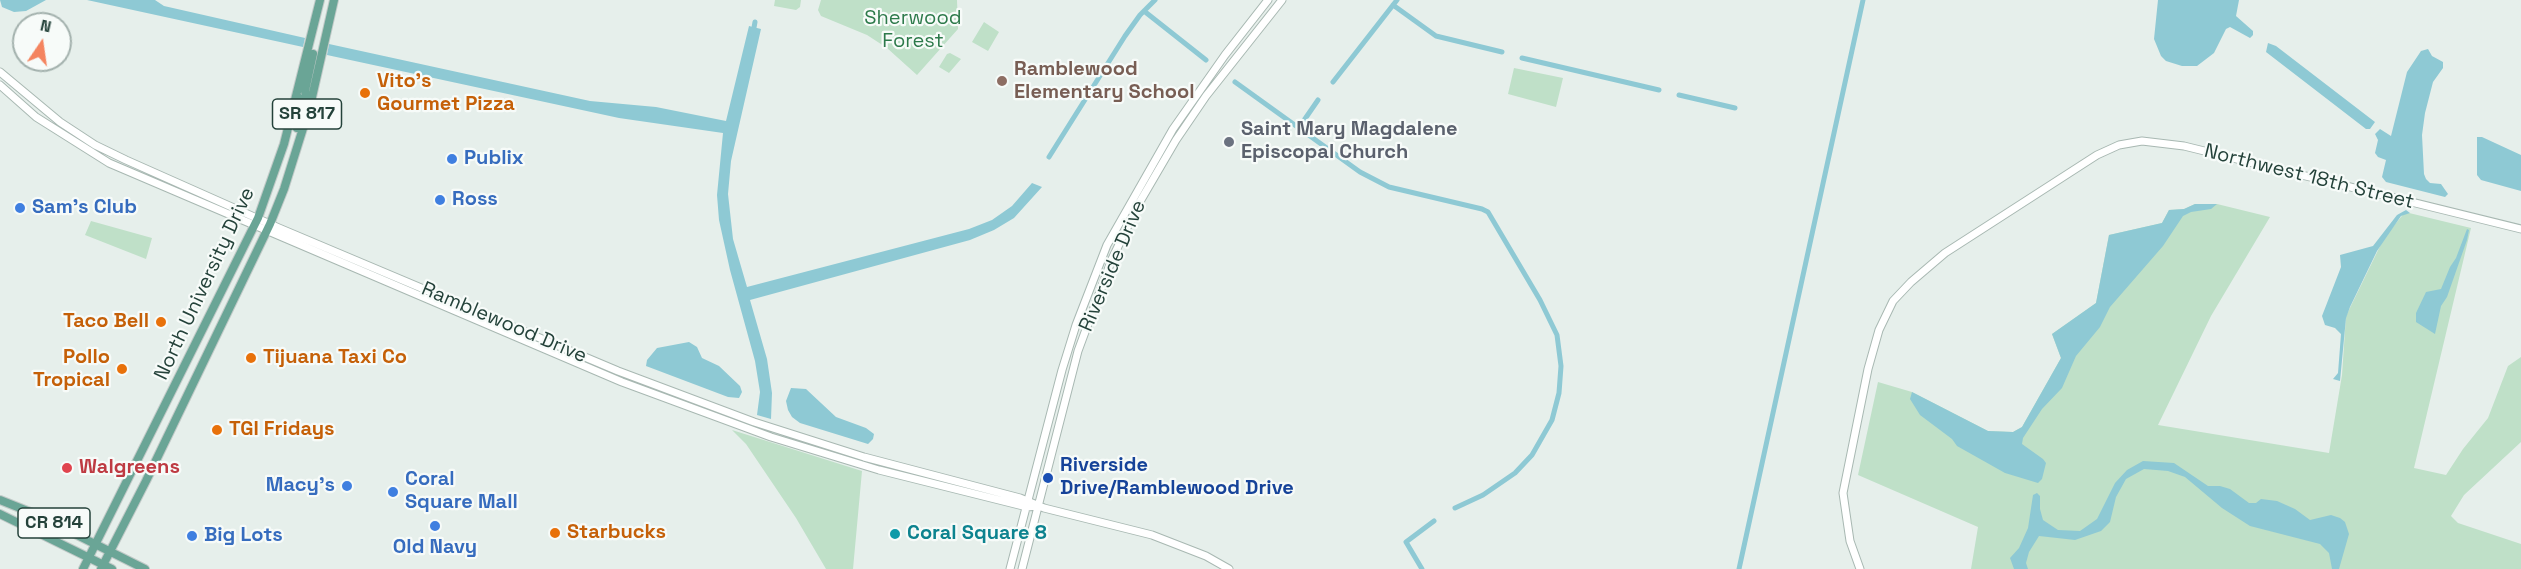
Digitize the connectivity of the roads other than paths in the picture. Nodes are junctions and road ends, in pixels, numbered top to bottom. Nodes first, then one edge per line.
1 (320, 0) edge
2 (334, 0) edge
3 (1268, 0) edge
4 (1282, 0) edge
5 (313, 31) junction
6 (0, 72) edge
7 (0, 85) edge
8 (297, 95) junction
9 (310, 106) junction
10 (298, 146) junction
11 (256, 222) junction
12 (269, 228) junction
13 (2521, 229) edge
14 (0, 500) edge
15 (1028, 504) junction
16 (1038, 506) junction
17 (0, 514) edge
18 (96, 544) junction
19 (110, 551) junction
20 (89, 557) junction
21 (105, 568) edge
22 (83, 569) edge
23 (145, 569) edge
24 (1010, 569) edge
25 (1022, 569) edge
26 (1229, 569) edge
27 (1860, 569) edge

1 - 5 main road, North University Drive / SR 817
2 - 9 main road, North University Drive / SR 817
3 - 15 street, Riverside Drive
4 - 16 street, Riverside Drive
5 - 8 main road, North University Drive / SR 817
5 - 9 main road
6 - 11 street, Ramblewood Drive
7 - 11 street, Ramblewood Drive
8 - 10 main road
8 - 11 main road, North University Drive / SR 817
9 - 10 main road, North University Drive / SR 817
10 - 12 main road, North University Drive / SR 817
11 - 12 street, Ramblewood Drive
11 - 18 main road, North University Drive / SR 817
12 - 15 street, Ramblewood Drive
12 - 15 street, Ramblewood Drive
12 - 19 main road, North University Drive / SR 817
13 - 27 street, Northwest 18th Street
14 - 18 main road, CR 814
15 - 16 street, Ramblewood Drive
15 - 24 street, Riverside Drive
16 - 25 street, Riverside Drive
16 - 26 street, Ramblewood Drive
17 - 20 main road, CR 814
18 - 19 main road, CR 814
18 - 20 main road, North University Drive / SR 817
19 - 21 main road, North University Drive / SR 817
19 - 23 main road, CR 814
20 - 21 main road, CR 814
20 - 22 main road, North University Drive / SR 817

